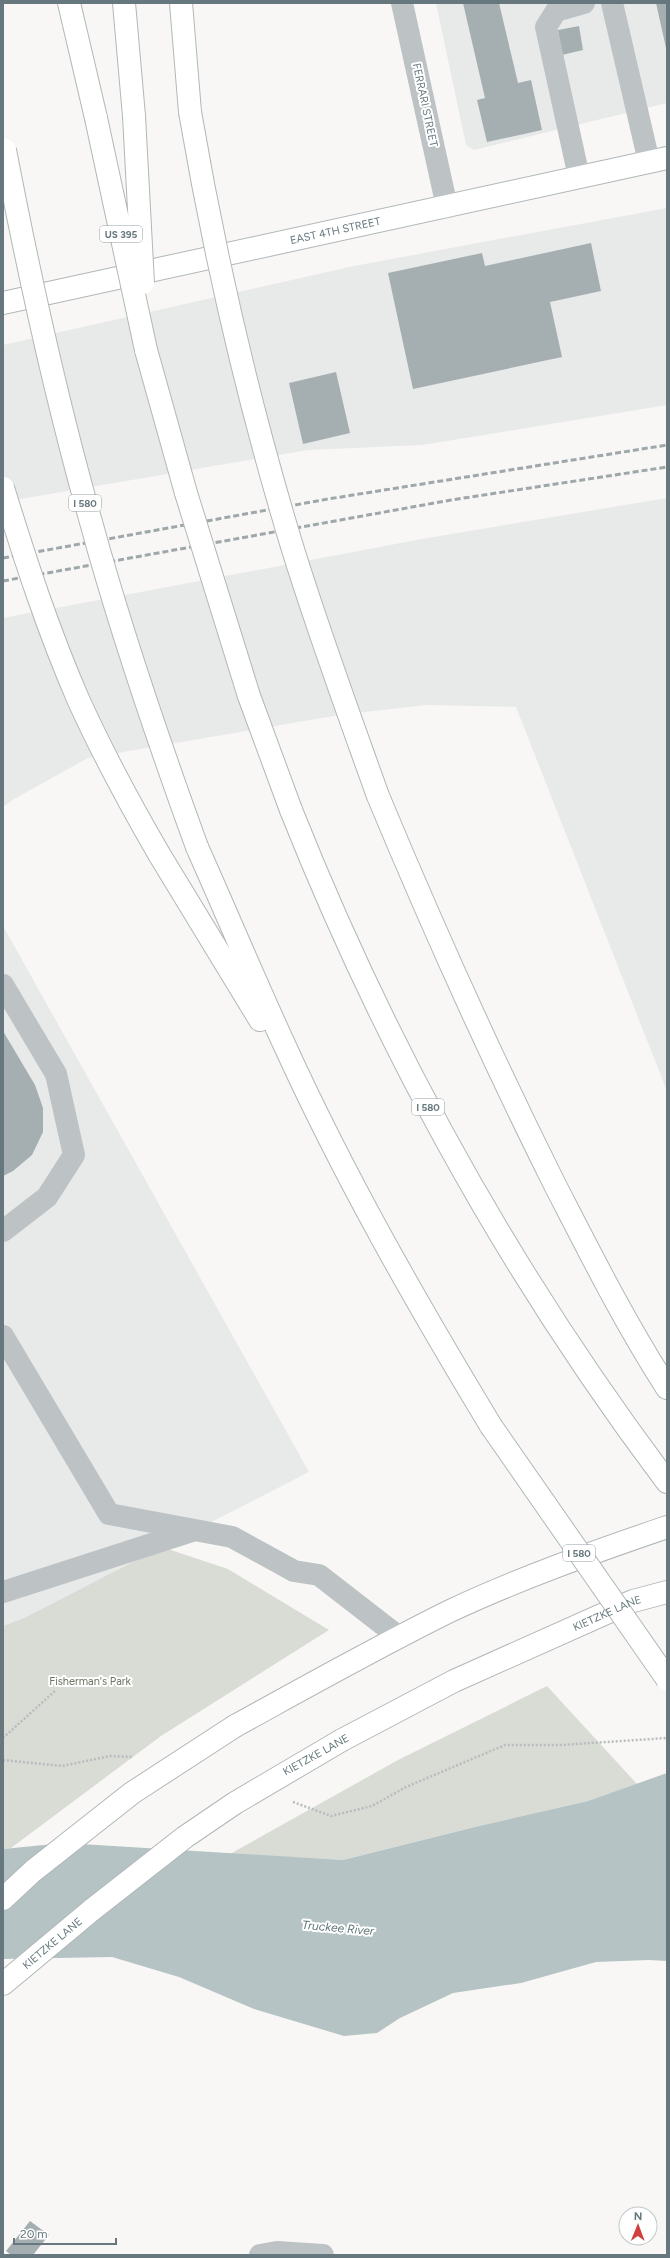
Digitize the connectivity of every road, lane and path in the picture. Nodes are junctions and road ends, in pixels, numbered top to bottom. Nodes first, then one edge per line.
1 (69, 3) edge
2 (124, 3) edge
3 (181, 3) edge
4 (402, 3) edge
5 (584, 3) edge
6 (612, 3) edge
7 (4, 143) edge
8 (658, 160) edge
9 (580, 177) junction
10 (447, 207) junction
11 (3, 303) edge
12 (146, 350) junction
13 (3, 488) edge
14 (3, 984) edge
15 (324, 1128) junction
16 (3, 1231) edge
17 (3, 1336) edge
18 (667, 1388) edge
19 (667, 1482) edge
20 (667, 1527) edge
21 (195, 1530) junction
22 (3, 1592) edge
23 (667, 1592) edge
24 (399, 1637) junction
25 (667, 1679) edge
26 (56, 1690) dead end
27 (3, 1738) edge
28 (667, 1738) edge
29 (292, 1801) dead end
30 (3, 1899) edge
31 (3, 1984) edge
32 (260, 2255) edge
33 (323, 2255) edge

1 - 12 main road, US 395, bridge
2 - 12 main road, bridge
3 - 18 main road, bridge
4 - 10 street, FERRARI STREET
5 - 9 street
6 - 8 street
7 - 15 main road, I 580, bridge
8 - 9 main road, EAST 4TH STREET
9 - 10 main road, EAST 4TH STREET
10 - 11 main road, EAST 4TH STREET
12 - 19 main road, I 580, bridge
13 - 15 main road, bridge
14 - 16 street
15 - 25 main road, I 580, bridge
17 - 21 street
20 - 24 main road
21 - 22 street
21 - 24 street
23 - 31 main road, KIETZKE LANE, bridge
24 - 30 main road, bridge
26 - 27 path
28 - 29 path
32 - 33 street

